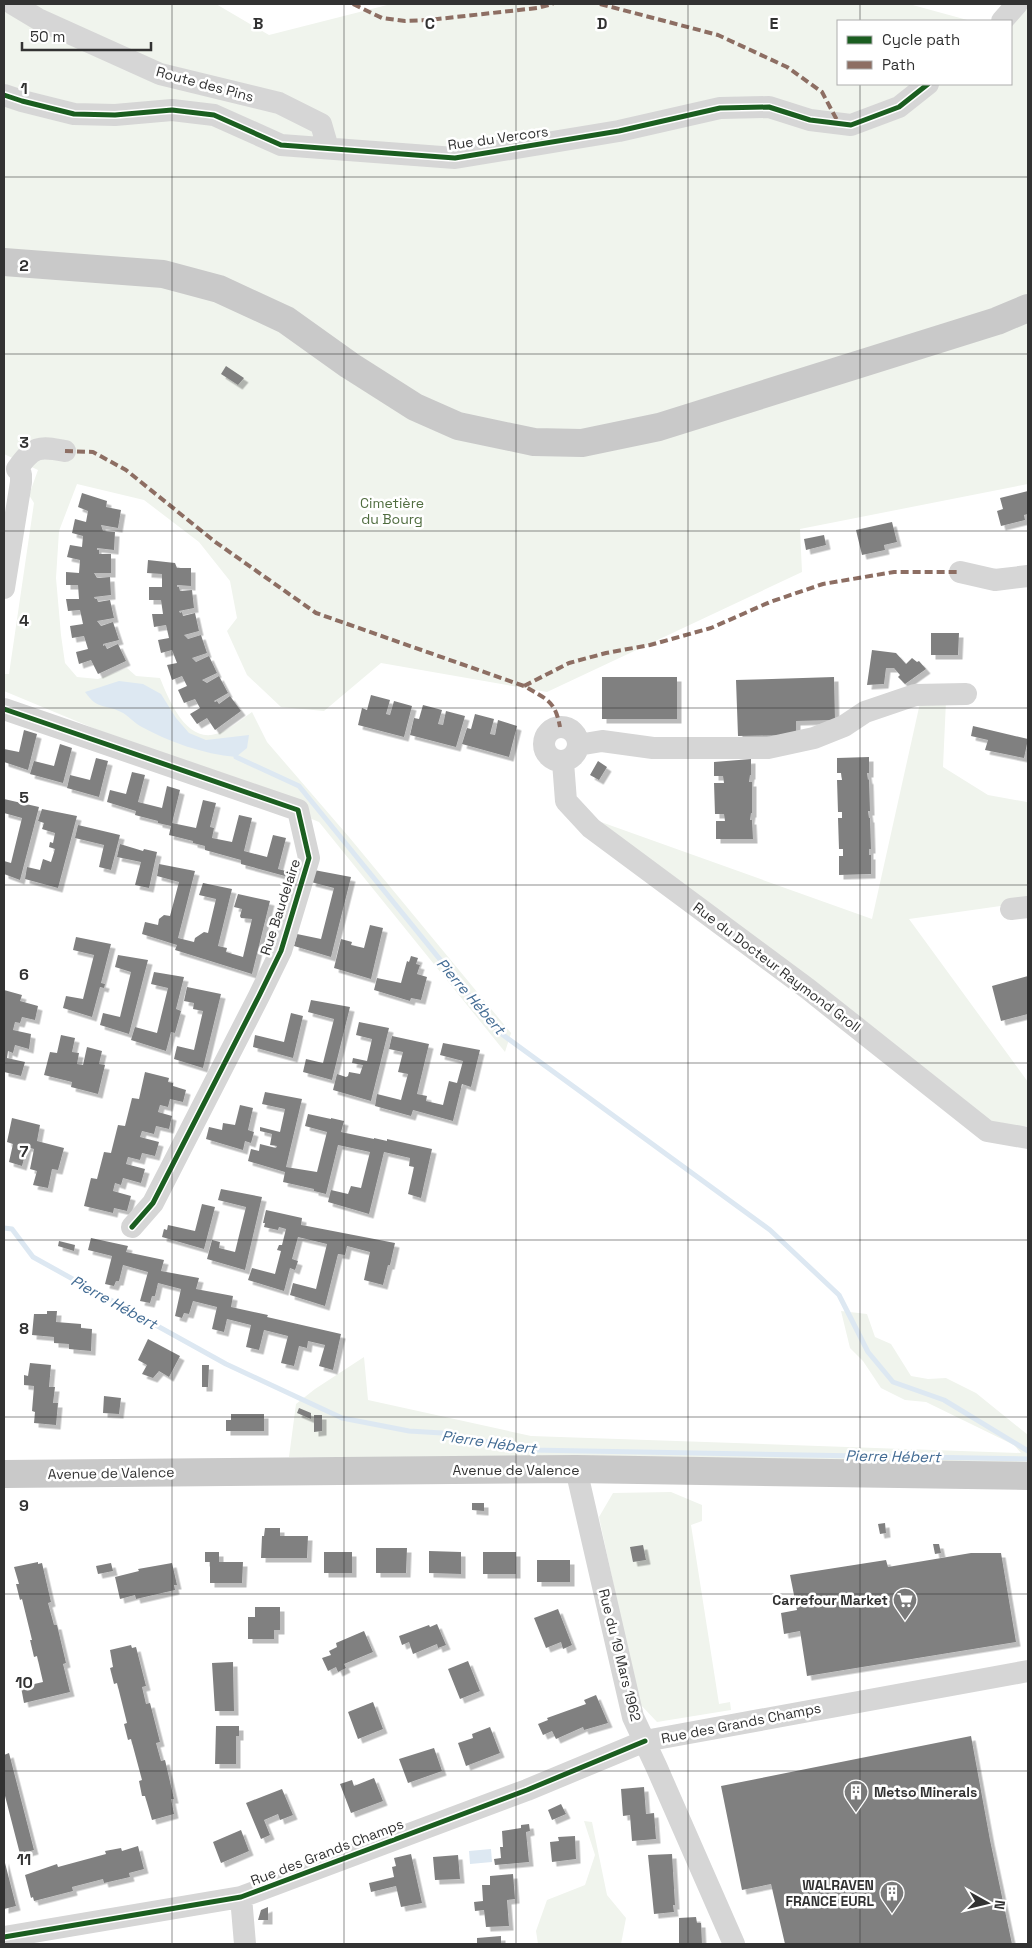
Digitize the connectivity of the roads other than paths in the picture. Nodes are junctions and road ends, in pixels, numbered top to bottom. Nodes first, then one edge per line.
1 (13, 4) edge
2 (1017, 4) edge
3 (1003, 20) edge
4 (927, 85) edge
5 (4, 95) edge
6 (328, 148) junction
7 (4, 262) edge
8 (1028, 308) edge
9 (66, 451) dead end
10 (10, 467) edge
11 (960, 572) dead end
12 (1028, 576) edge
13 (4, 588) edge
14 (966, 694) dead end
15 (4, 709) edge
16 (578, 745) junction
17 (563, 762) junction
18 (1028, 1138) edge
19 (132, 1227) dead end
20 (576, 1469) junction
21 (4, 1474) edge
22 (1028, 1476) edge
23 (1028, 1671) edge
24 (645, 1741) junction
25 (241, 1897) junction
26 (4, 1937) edge
27 (245, 1944) edge
28 (734, 1944) edge

1 - 6 street, Route des Pins
2 - 3 street
4 - 6 street, Rue du Vercors
5 - 6 street, Rue du Vercors
7 - 8 main road
9 - 10 street
10 - 13 street
11 - 12 street
14 - 16 street
15 - 19 street, Rue Baudelaire
16 - 17 street
16 - 17 street
17 - 18 street, Rue du Docteur Raymond Groll
20 - 21 main road, Avenue de Valence
20 - 22 main road, Avenue de Valence
20 - 24 street, Rue du 19 Mars 1962
23 - 24 street, Rue des Grands Champs
24 - 25 street, Rue des Grands Champs
24 - 28 street, Rue du 19 Mars 1962
25 - 26 street, Rue des Grands Champs
25 - 27 street

